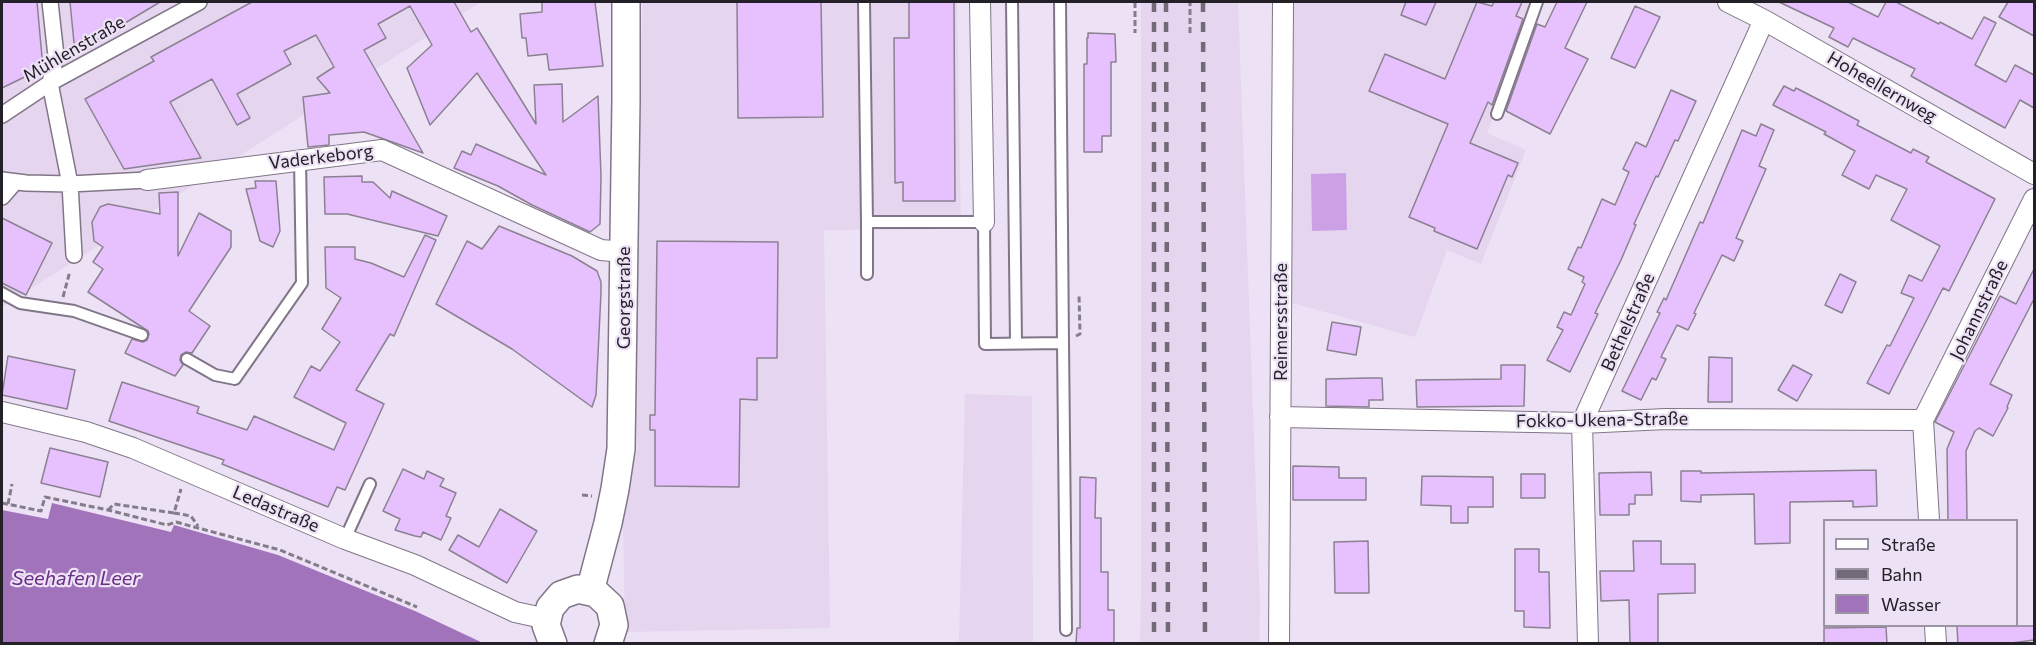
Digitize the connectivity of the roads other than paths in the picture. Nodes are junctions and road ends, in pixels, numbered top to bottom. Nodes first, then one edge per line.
1 (50, 2) edge
2 (199, 2) edge
3 (626, 2) edge
4 (864, 2) edge
5 (980, 2) edge
6 (1012, 2) edge
7 (1060, 2) edge
8 (1283, 2) edge
9 (1537, 2) edge
10 (1728, 2) edge
11 (1764, 20) junction
12 (50, 83) junction
13 (1497, 114) dead end
14 (2, 115) edge
15 (300, 159) junction
16 (2034, 174) edge
17 (147, 180) joint
18 (8, 182) edge
19 (70, 184) junction
20 (2, 197) edge
21 (2034, 199) edge
22 (867, 222) junction
23 (984, 222) junction
24 (624, 252) junction
25 (74, 255) road end
26 (867, 274) dead end
27 (2, 293) edge
28 (142, 335) dead end
29 (1016, 343) junction
30 (1063, 343) junction
31 (187, 359) dead end
32 (2, 412) edge
33 (1280, 417) junction
34 (1923, 420) junction
35 (1582, 423) junction
36 (370, 484) dead end
37 (1929, 519) edge
38 (345, 539) junction
39 (590, 591) junction
40 (1935, 627) edge
41 (1066, 630) dead end
42 (550, 631) edge
43 (608, 644) edge
44 (1279, 644) edge
45 (1588, 644) edge
46 (1936, 644) edge

1 - 12 street
2 - 12 street, Mühlenstraße
3 - 24 main road, Georgstraße
4 - 22 lane
5 - 23 street
6 - 29 lane
7 - 30 lane
8 - 33 street, Reimersstraße
9 - 13 lane
10 - 11 street, Hoheellernweg
11 - 16 street, Hoheellernweg
11 - 35 street, Bethelstraße
12 - 14 street, Mühlenstraße
12 - 19 street
15 - 17 street, Vaderkeborg
15 - 24 street, Vaderkeborg
15 - 31 lane
17 - 19 street, Vaderkeborg
18 - 19 street, Vaderkeborg
18 - 20 street
19 - 25 street
21 - 34 street, Johannstraße
22 - 23 lane
22 - 26 lane
23 - 29 lane
24 - 39 main road, Georgstraße
27 - 28 lane
29 - 30 lane
30 - 41 lane
32 - 38 street, Ledastraße
33 - 35 street, Fokko-Ukena-Straße
33 - 44 street, Reimersstraße
34 - 35 street, Fokko-Ukena-Straße
34 - 37 street
35 - 45 street, Bethelstraße
36 - 38 lane
38 - 42 street, Ledastraße
39 - 42 main road
39 - 43 main road
40 - 46 street

